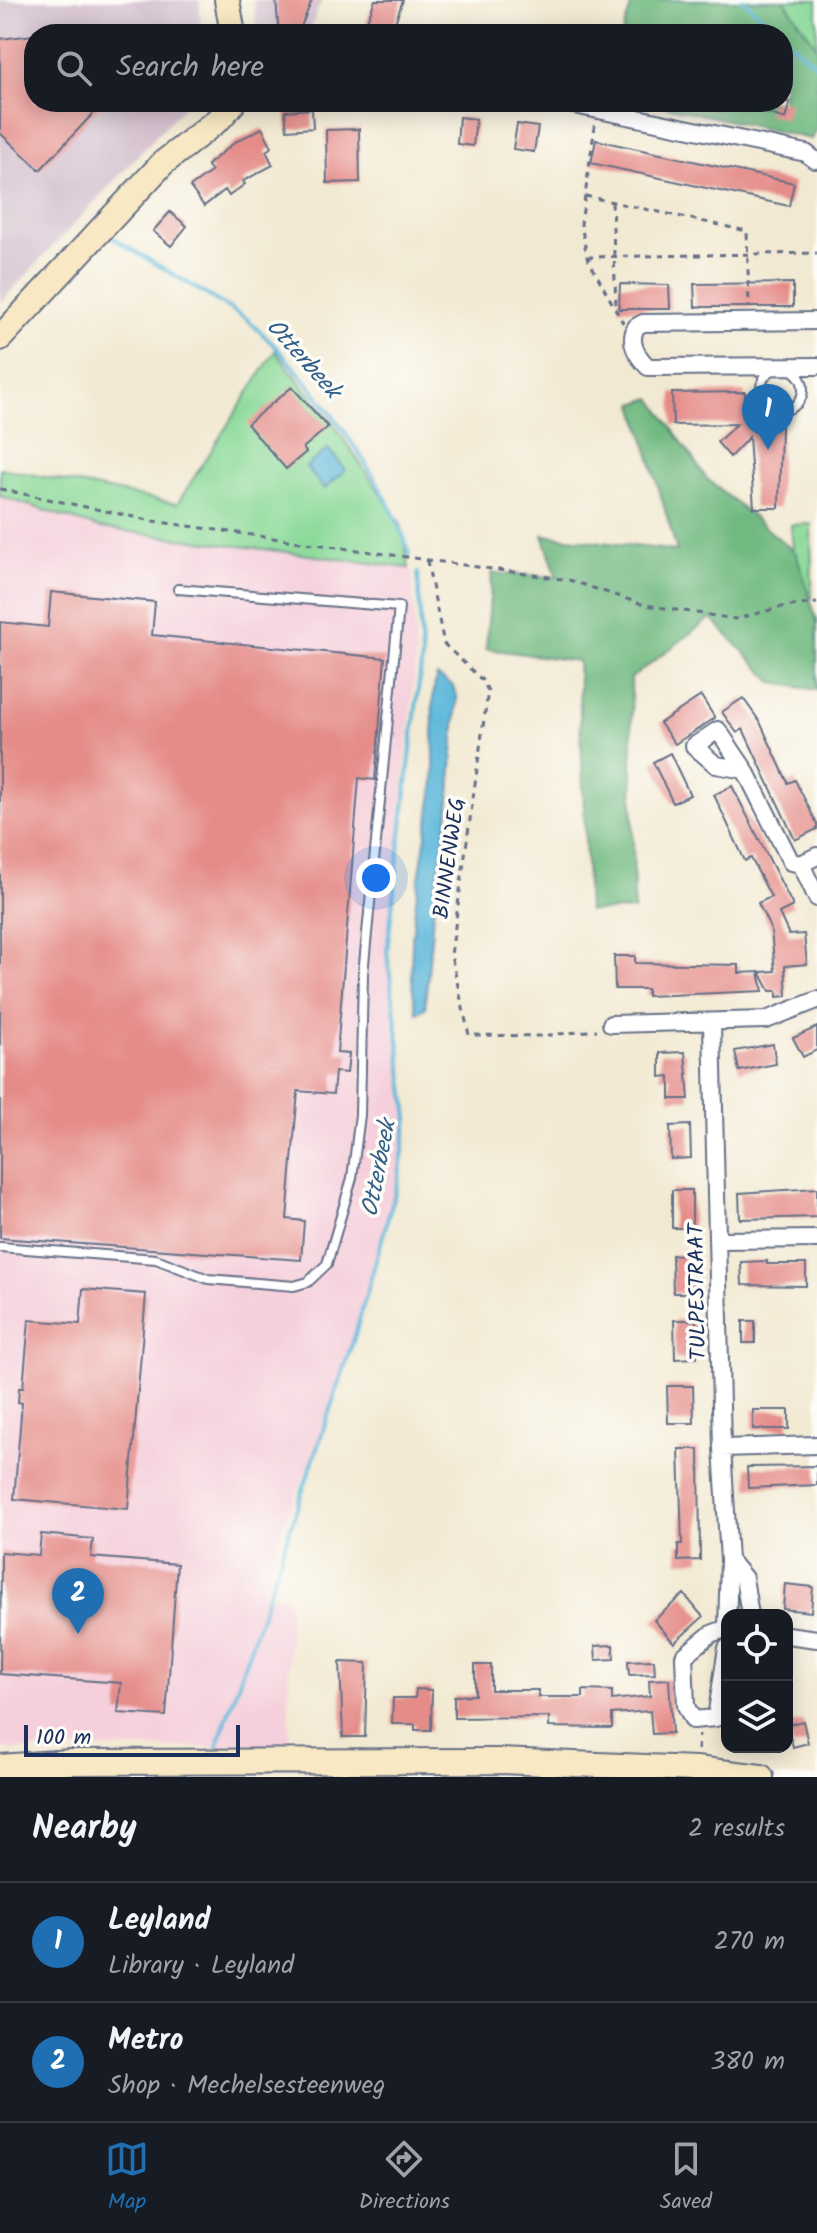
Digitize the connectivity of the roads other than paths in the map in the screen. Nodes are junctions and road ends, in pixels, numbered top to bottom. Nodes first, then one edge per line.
1 (227, 0) edge
2 (231, 24) edge
3 (225, 112) edge
4 (607, 112) edge
5 (816, 162) edge
6 (817, 321) edge
7 (0, 338) edge
8 (817, 366) edge
9 (784, 368) junction
10 (178, 589) dead end
11 (745, 770) dead end
12 (817, 856) edge
13 (801, 864) junction
14 (817, 898) edge
15 (817, 1000) edge
16 (611, 1024) road end
17 (712, 1024) junction
18 (817, 1239) edge
19 (717, 1240) junction
20 (0, 1247) edge
21 (817, 1445) edge
22 (722, 1448) junction
23 (729, 1560) junction
24 (728, 1609) edge
25 (749, 1609) edge
26 (721, 1631) edge
27 (793, 1636) edge
28 (817, 1639) edge
29 (722, 1681) edge
30 (0, 1767) edge
31 (69, 1769) edge
32 (388, 1769) edge
33 (500, 1769) edge
34 (761, 1777) edge

1 - 2 street
3 - 7 street
4 - 5 street
6 - 9 street
8 - 9 street
9 - 9 lane
10 - 20 lane
11 - 13 street
12 - 13 street
13 - 14 street
15 - 17 street
16 - 17 street
17 - 19 street, TULPESTRAAT
18 - 19 street
19 - 22 street, TULPESTRAAT
21 - 22 street
22 - 23 street, TULPESTRAAT
23 - 24 street, TULPESTRAAT
23 - 25 street, TULPESTRAAT
26 - 29 street, TULPESTRAAT
27 - 28 street
30 - 31 street
31 - 32 street
32 - 33 street
33 - 34 street

